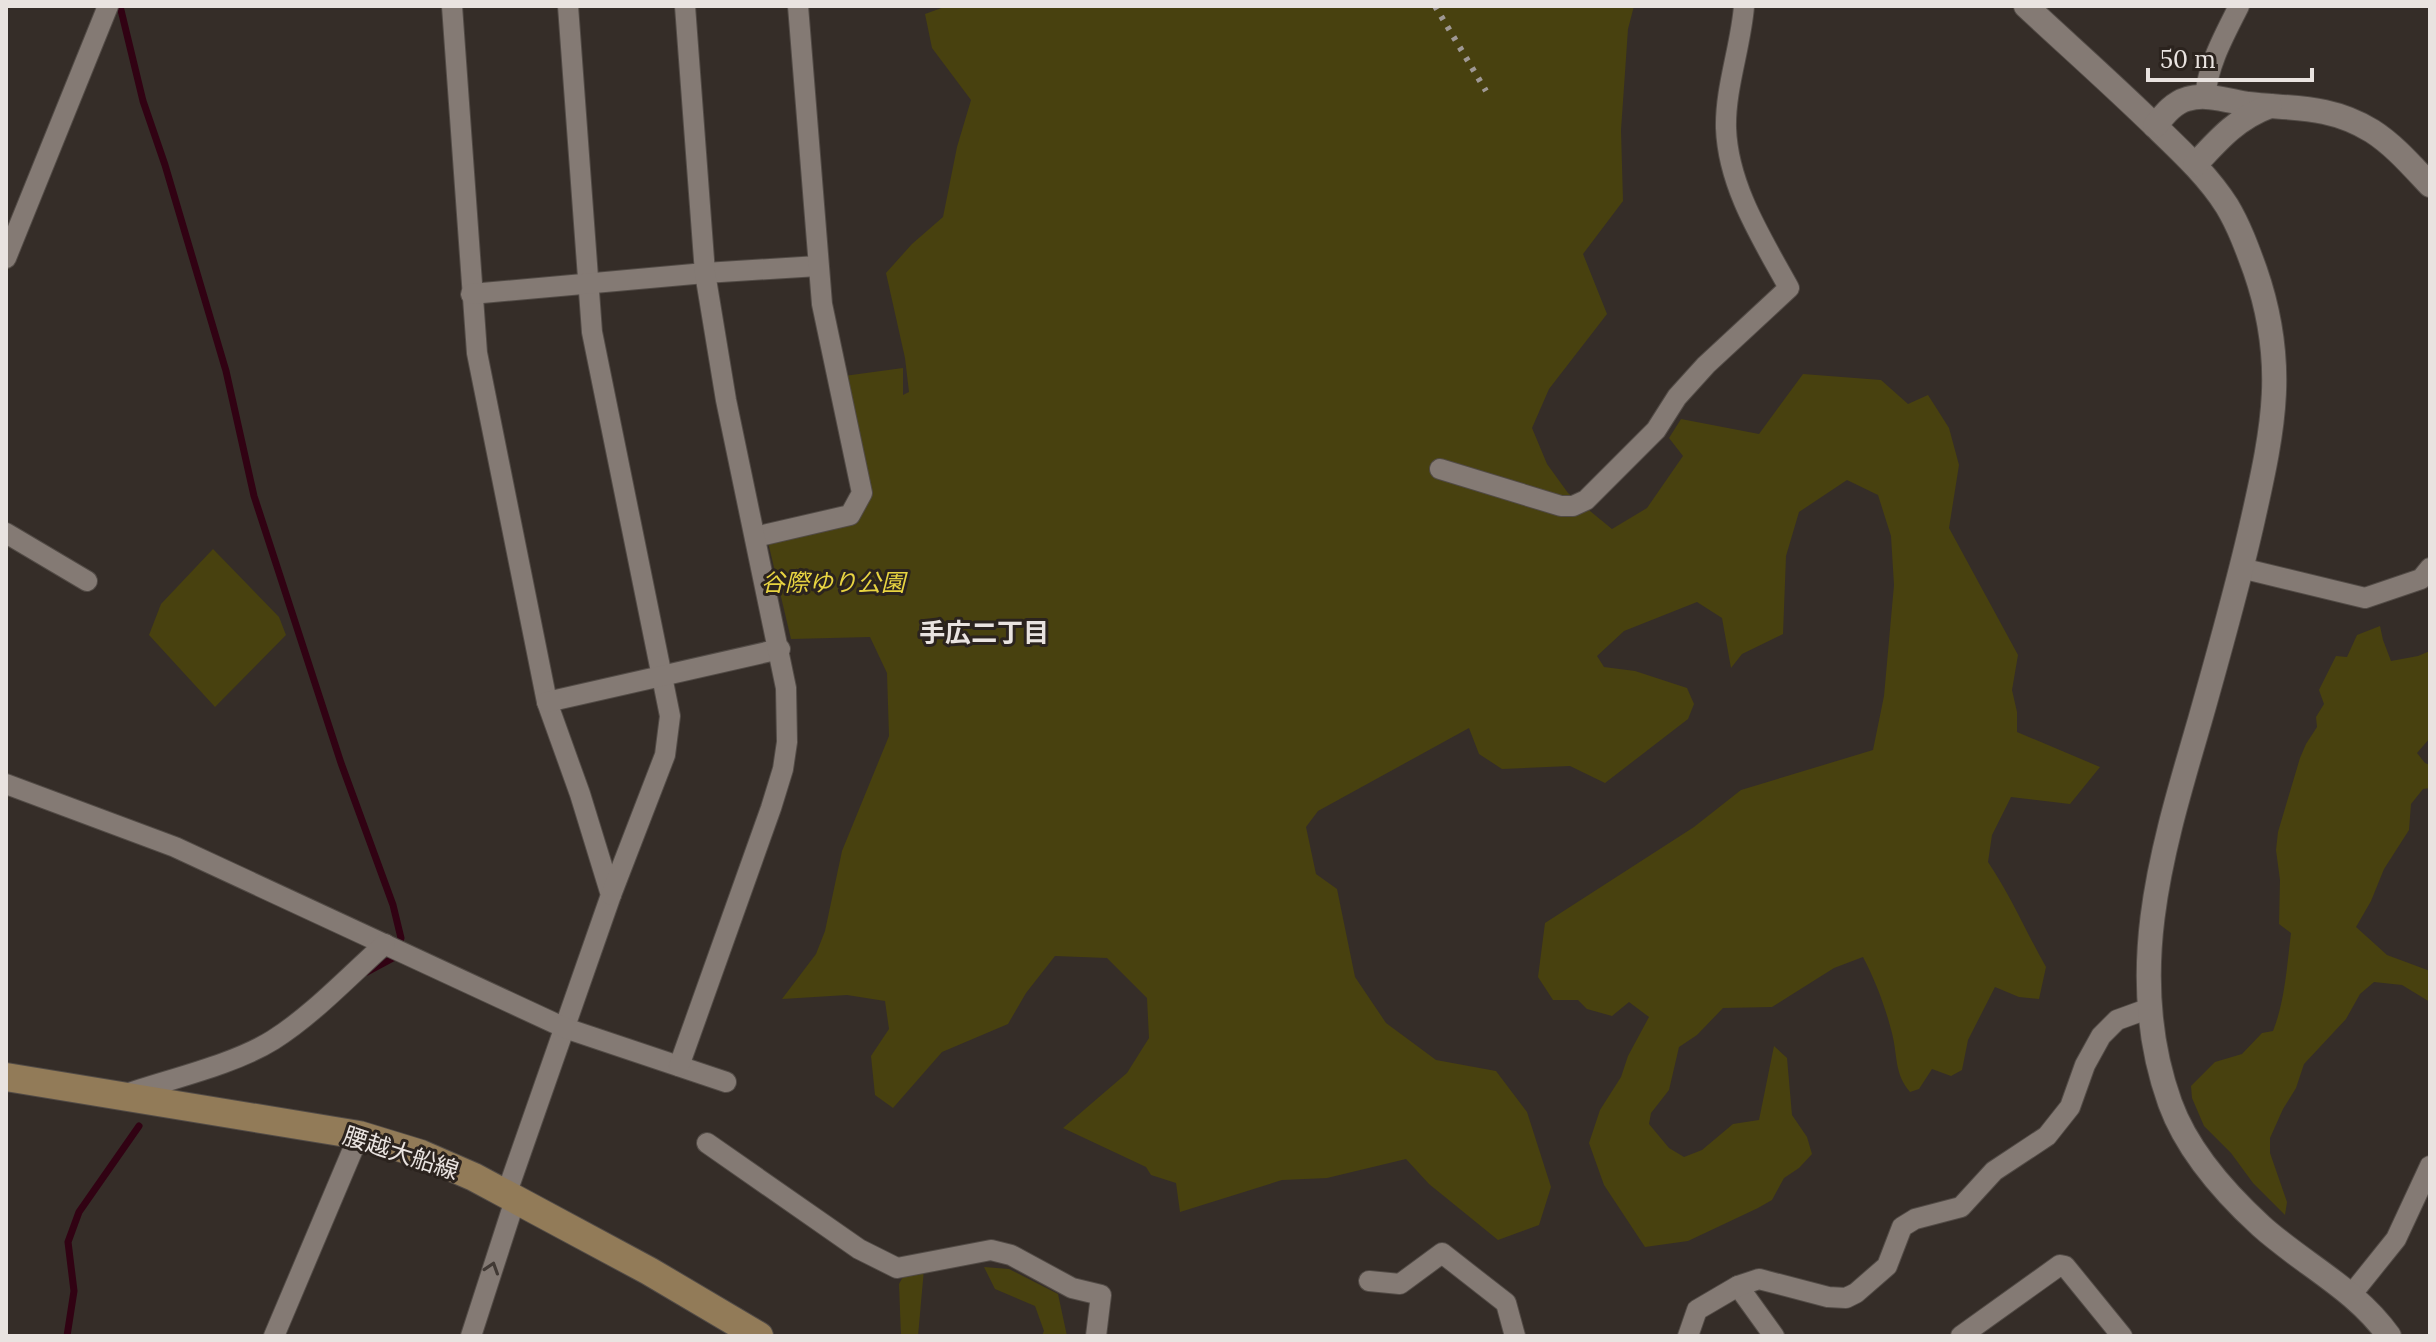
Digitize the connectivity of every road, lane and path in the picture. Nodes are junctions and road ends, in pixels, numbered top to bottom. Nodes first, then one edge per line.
1 (108, 6) edge
2 (452, 6) edge
3 (568, 6) edge
4 (685, 6) edge
5 (798, 6) edge
6 (1744, 6) edge
7 (2026, 6) edge
8 (2239, 6) edge
9 (2205, 97) junction
10 (2272, 105) junction
11 (2155, 126) junction
12 (2195, 165) junction
13 (2430, 185) edge
14 (6, 258) edge
15 (818, 266) junction
16 (705, 273) junction
17 (589, 284) junction
18 (471, 294) junction
19 (1440, 469) dead end
20 (6, 533) edge
21 (755, 537) junction
22 (2241, 568) junction
23 (2430, 568) edge
24 (87, 581) dead end
25 (780, 649) junction
26 (661, 675) junction
27 (547, 702) junction
28 (6, 784) edge
29 (611, 895) junction
30 (385, 944) junction
31 (2150, 1008) junction
32 (565, 1028) junction
33 (679, 1066) junction
34 (6, 1077) edge
35 (726, 1082) dead end
36 (119, 1096) junction
37 (359, 1135) junction
38 (707, 1143) dead end
39 (2430, 1166) edge
40 (511, 1197) junction
41 (1369, 1281) dead end
42 (1738, 1286) junction
43 (2351, 1295) junction
44 (1986, 1319) junction
45 (274, 1336) edge
46 (471, 1336) edge
47 (759, 1336) edge
48 (1096, 1336) edge
49 (1515, 1336) edge
50 (1688, 1336) edge
51 (1774, 1336) edge
52 (1961, 1336) edge
53 (1998, 1336) edge
54 (2122, 1336) edge
55 (2389, 1336) edge

1 - 14 street
2 - 18 street
3 - 17 street
4 - 16 street
5 - 15 street
6 - 19 street
7 - 11 street
8 - 9 street
9 - 10 street
9 - 11 street
10 - 12 street
10 - 13 street
11 - 12 street
12 - 22 street
15 - 16 street
15 - 21 street
16 - 17 street
16 - 21 street
17 - 18 street
17 - 26 street
18 - 27 street
20 - 24 street
21 - 25 street
22 - 23 street
22 - 31 street
25 - 26 street
25 - 33 street
26 - 27 street
26 - 29 street
27 - 29 street
28 - 30 street
29 - 32 street
30 - 32 street
30 - 36 street
31 - 42 street
31 - 43 street
32 - 33 street
32 - 40 street
33 - 35 street
34 - 36 main road, 腰越大船線
36 - 37 main road, 腰越大船線
37 - 40 main road, 腰越大船線
37 - 45 street
38 - 48 street
39 - 43 street
46 -> 40 street
40 - 47 main road, 腰越大船線
41 - 49 street
42 - 50 street
42 - 51 street
43 - 55 street
44 - 52 street
44 - 53 street
44 - 54 street

